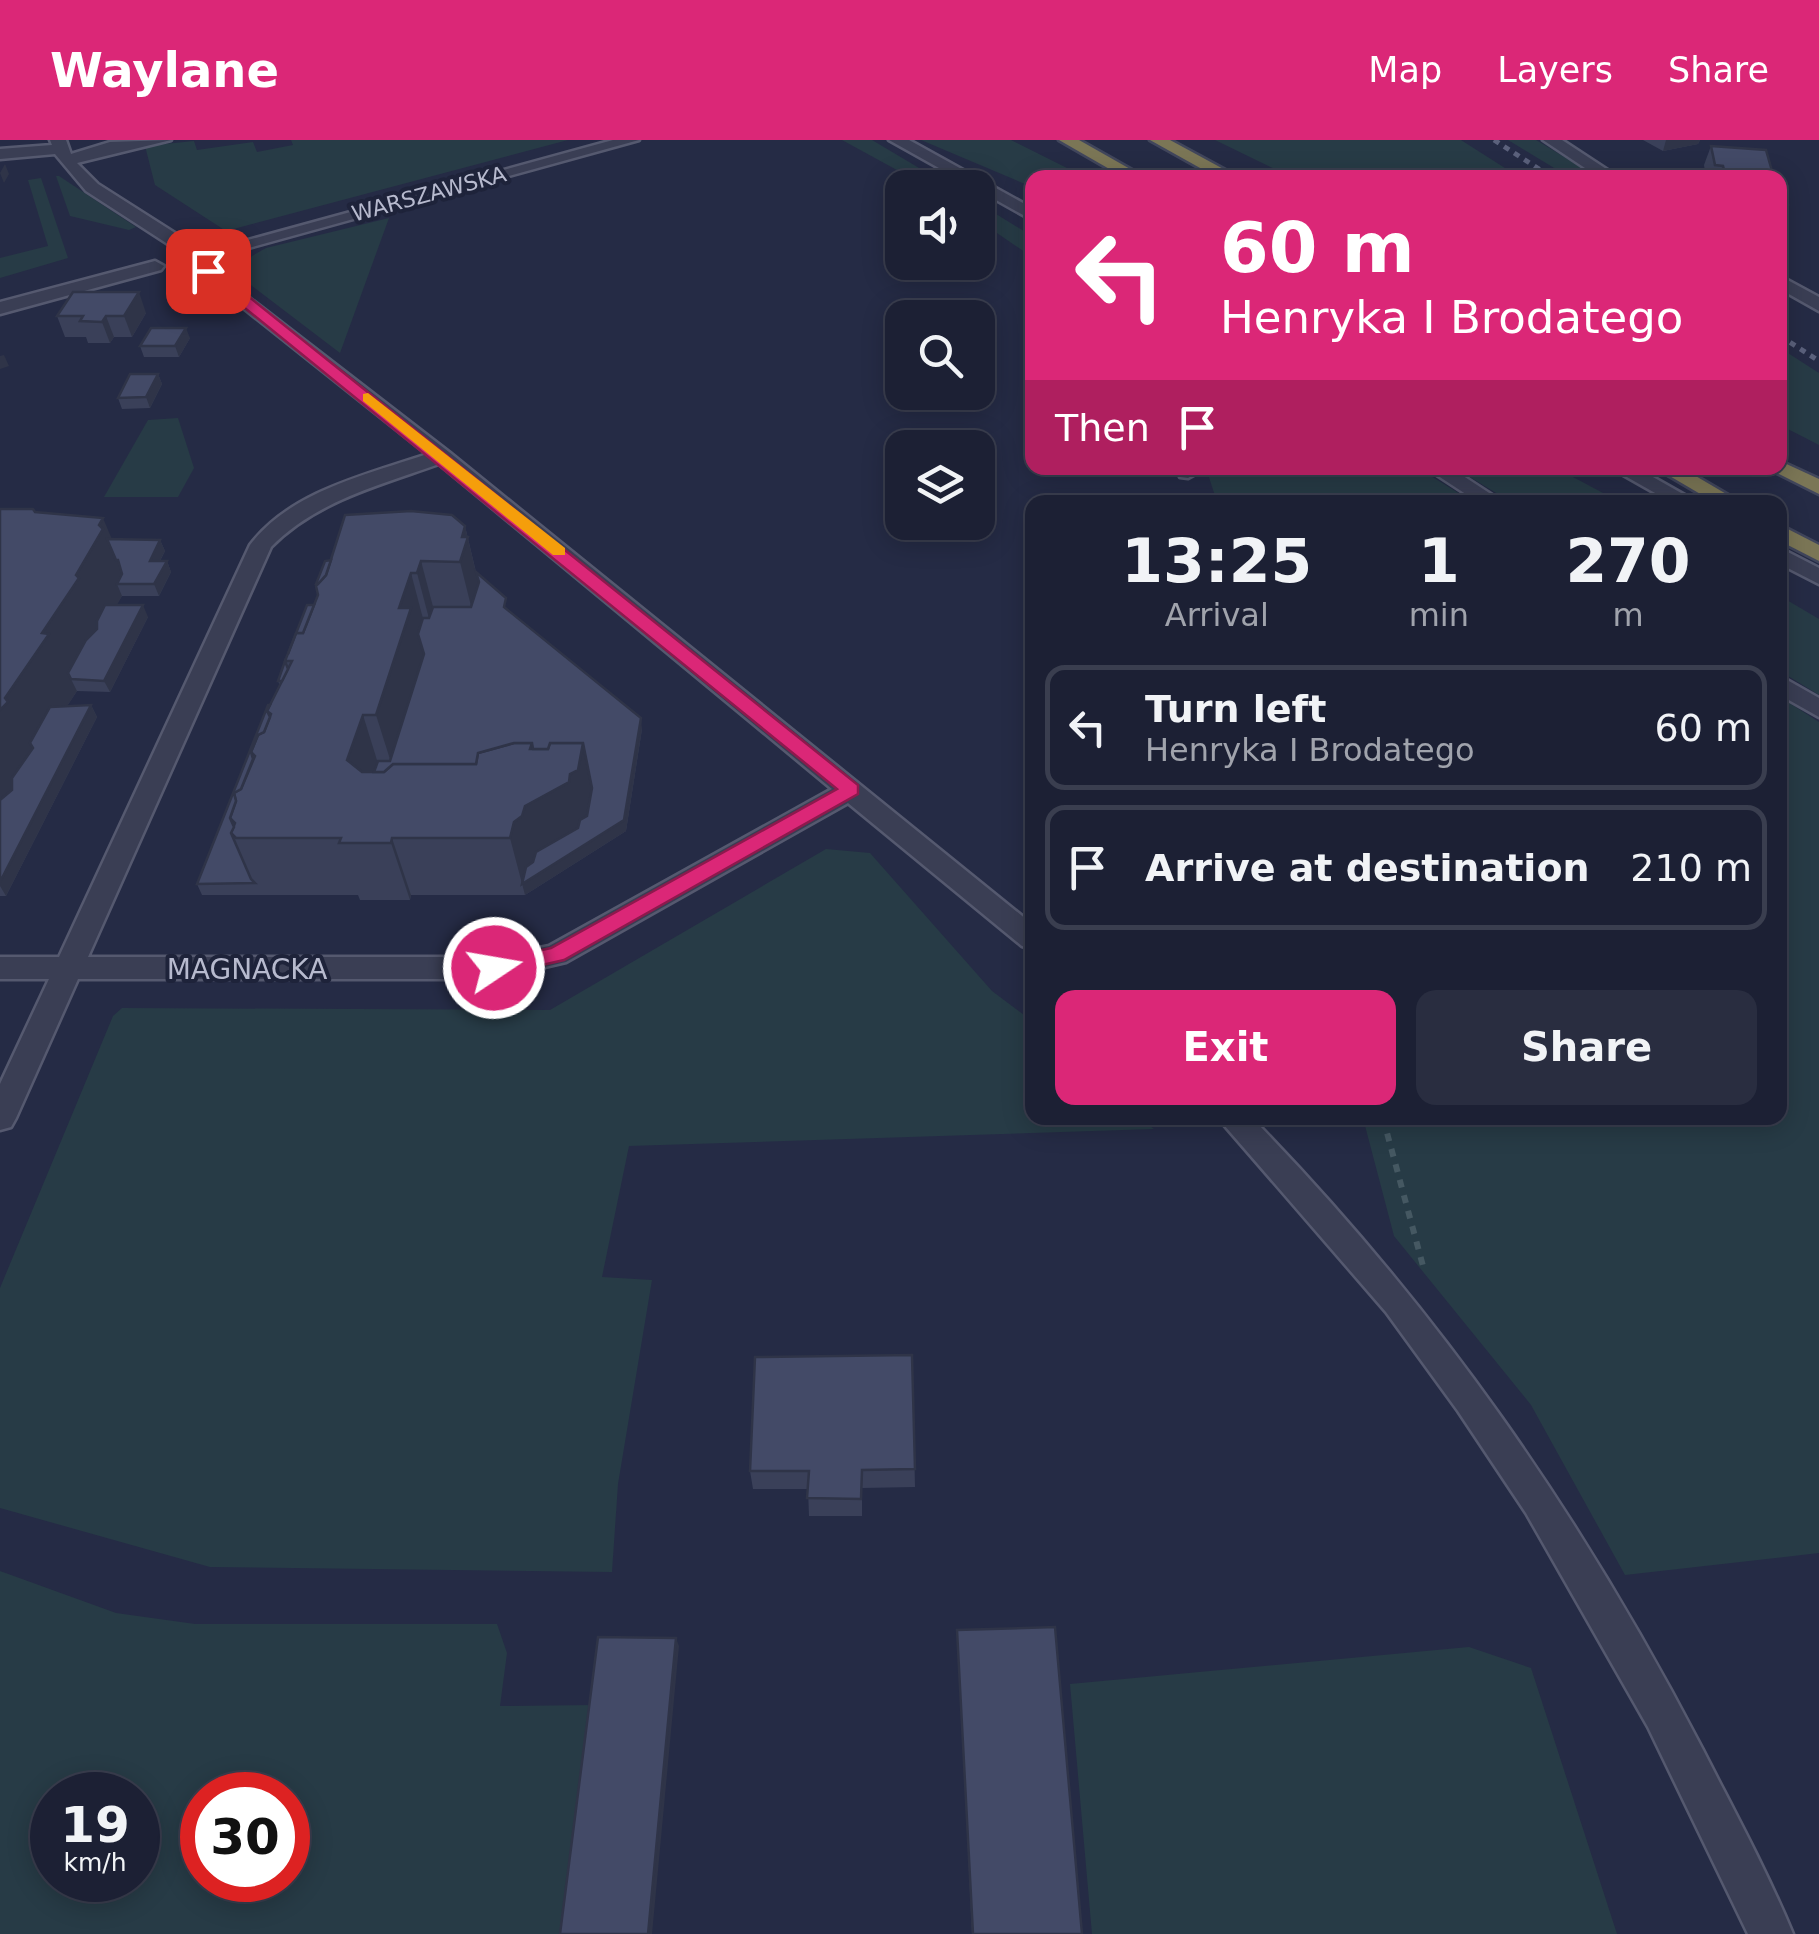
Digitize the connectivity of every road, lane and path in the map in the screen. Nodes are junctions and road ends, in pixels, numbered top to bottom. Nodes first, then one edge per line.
1 (163, 140) edge
2 (630, 140) edge
3 (897, 140) edge
4 (1067, 140) edge
5 (1158, 140) edge
6 (1551, 140) edge
7 (61, 150) edge
8 (0, 154) edge
9 (927, 156) junction
10 (1123, 170) edge
11 (1216, 170) edge
12 (1599, 170) edge
13 (1025, 192) edge
14 (1025, 211) edge
15 (194, 243) junction
16 (228, 248) junction
17 (155, 266) junction
18 (190, 273) junction
19 (1787, 285) edge
20 (1819, 305) edge
21 (0, 308) edge
22 (442, 456) junction
23 (1787, 471) edge
24 (1448, 475) edge
25 (1635, 475) edge
26 (1680, 475) edge
27 (1819, 488) edge
28 (1481, 495) edge
29 (1673, 495) edge
30 (1715, 495) edge
31 (1787, 536) edge
32 (1819, 554) edge
33 (1787, 560) edge
34 (1819, 578) edge
35 (1787, 688) edge
36 (1819, 709) edge
37 (851, 790) junction
38 (1025, 933) edge
39 (0, 968) edge
40 (68, 969) junction
41 (0, 1118) edge
42 (1239, 1125) edge
43 (1384, 1125) edge
44 (1426, 1279) dead end
45 (1771, 1934) edge

1 - 7 street
2 - 16 street, WARSZAWSKA
3 - 9 street
4 - 10 highway
5 - 11 highway
6 - 12 street
7 - 8 street
7 - 15 street
9 - 13 street
9 - 14 street
15 - 16 street
15 - 17 street
16 - 18 street
17 - 18 street
17 - 21 street
18 - 22 street
19 - 20 street
22 - 37 street
22 - 40 street
23 - 27 highway
24 - 28 street
25 - 29 street
26 - 30 highway
31 - 32 highway
33 - 34 street
35 - 36 street
37 - 38 street
37 - 40 street, MAGNACKA
39 - 40 street, MAGNACKA
40 - 41 street
42 - 45 street
43 - 44 path

